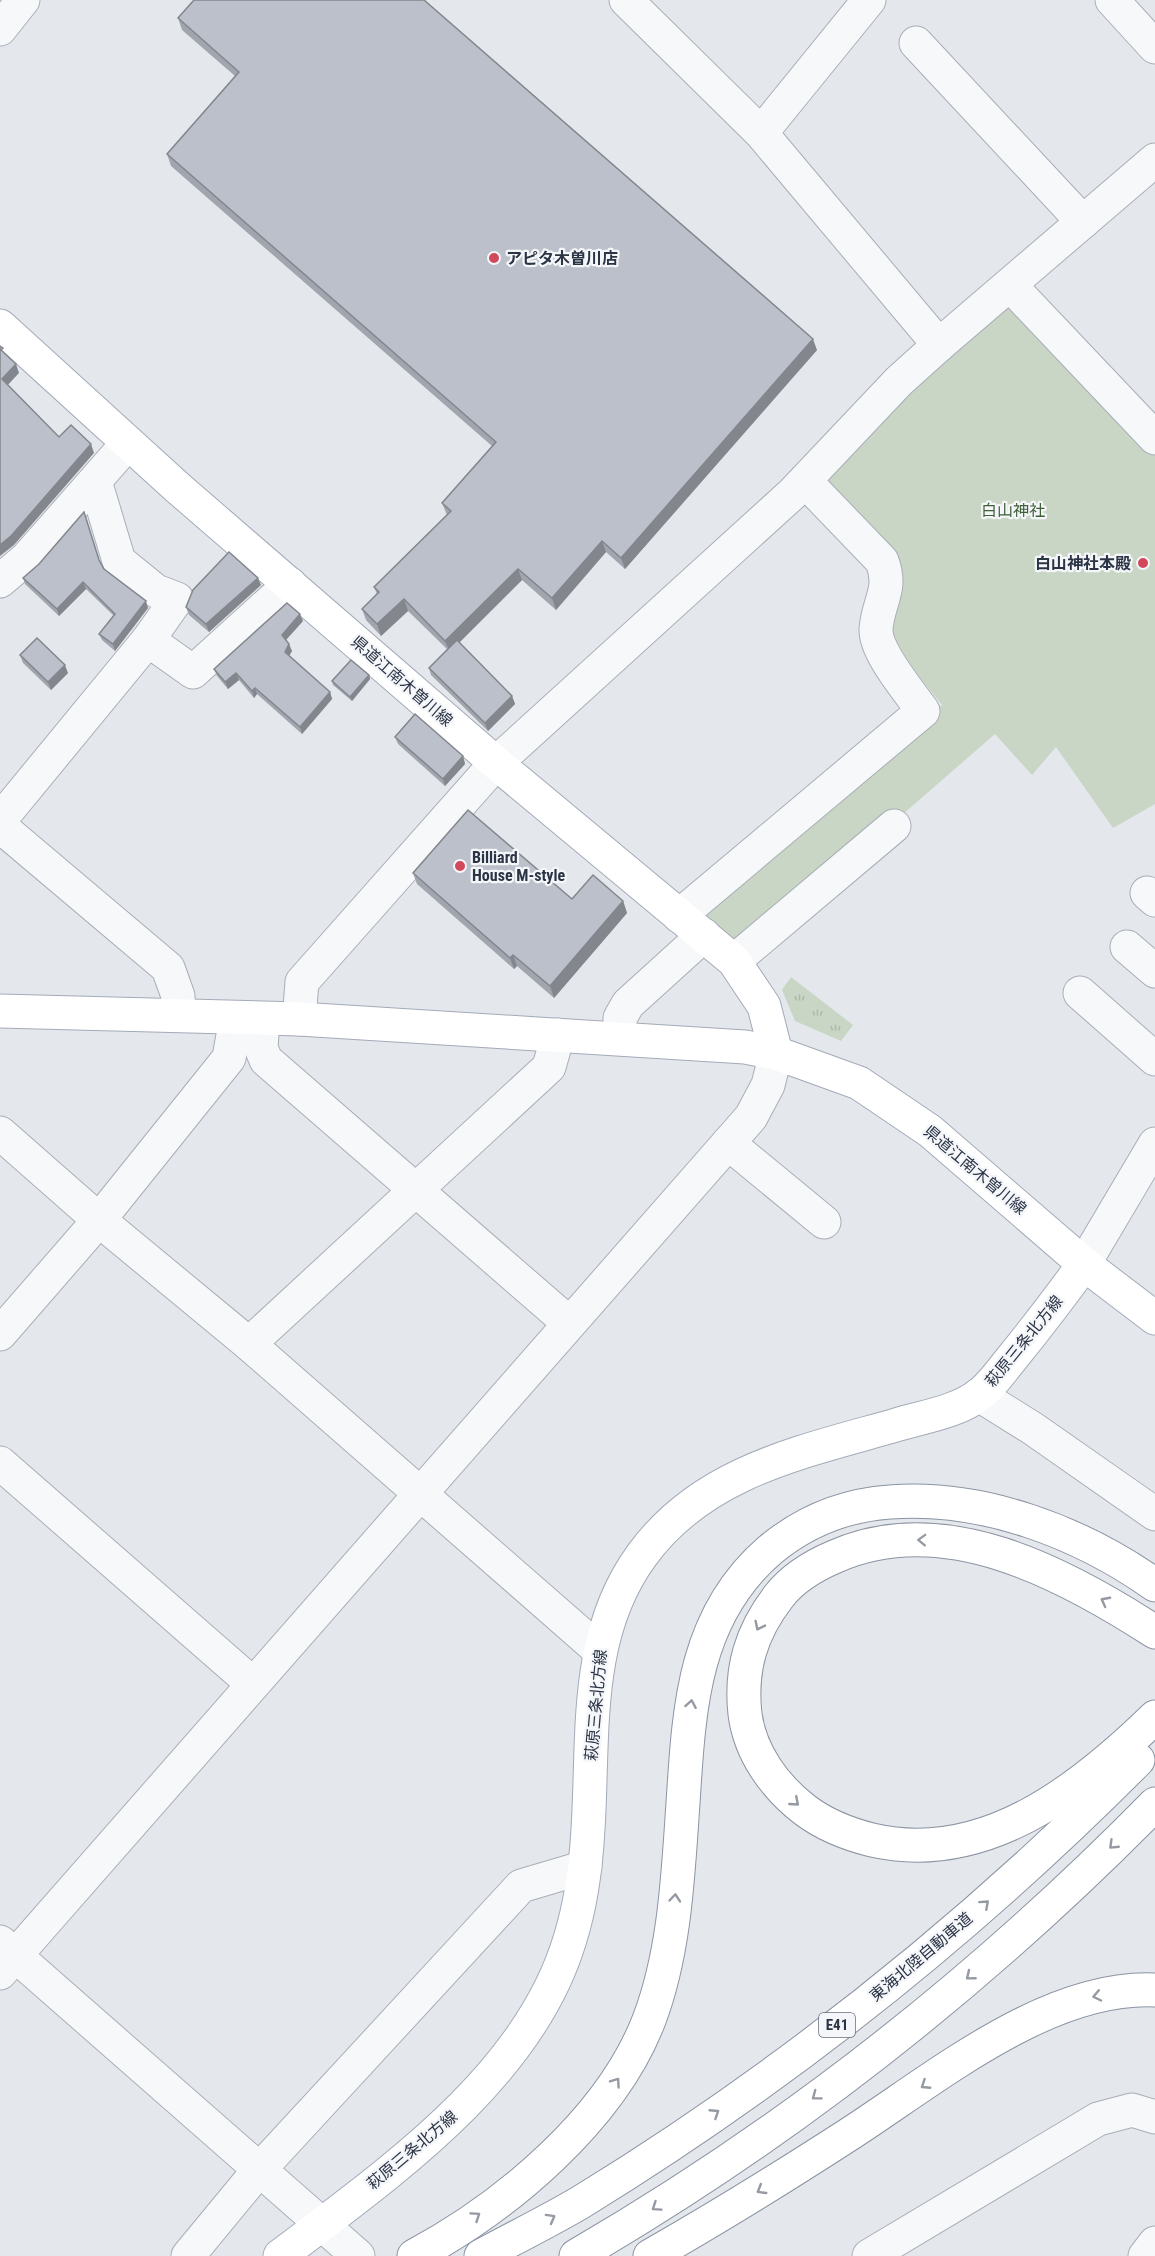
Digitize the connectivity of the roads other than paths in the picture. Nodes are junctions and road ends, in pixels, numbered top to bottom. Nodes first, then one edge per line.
1 (626, 0) edge
2 (1112, 0) edge
3 (863, 2) edge
4 (916, 43) dead end
5 (1155, 47) edge
6 (761, 133) junction
7 (1151, 171) edge
8 (1083, 222) junction
9 (1010, 285) junction
10 (0, 326) edge
11 (939, 345) junction
12 (1155, 438) edge
13 (128, 443) junction
14 (95, 481) junction
15 (805, 481) junction
16 (1, 578) edge
17 (290, 584) junction
18 (148, 640) junction
19 (496, 763) junction
20 (0, 820) edge
21 (0, 825) edge
22 (894, 826) dead end
23 (692, 925) junction
24 (1128, 947) dead end
25 (734, 961) junction
26 (1155, 971) edge
27 (1080, 993) dead end
28 (0, 1011) edge
29 (179, 1015) junction
30 (250, 1018) junction
31 (299, 1019) junction
32 (558, 1035) junction
33 (620, 1038) junction
34 (776, 1053) junction
35 (1155, 1059) edge
36 (0, 1133) edge
37 (728, 1143) junction
38 (1155, 1144) edge
39 (415, 1188) junction
40 (99, 1220) junction
41 (824, 1222) dead end
42 (1084, 1264) junction
43 (1155, 1318) edge
44 (569, 1323) junction
45 (0, 1334) edge
46 (249, 1344) junction
47 (979, 1395) junction
48 (0, 1463) edge
49 (420, 1493) junction
50 (1155, 1514) edge
51 (1155, 1585) edge
52 (1155, 1632) edge
53 (599, 1650) junction
54 (253, 1684) junction
55 (1155, 1717) edge
56 (1155, 1743) edge
57 (1155, 1804) edge
58 (585, 1868) junction
59 (5, 1957) edge
60 (1155, 1990) edge
61 (1155, 2117) edge
62 (259, 2170) junction
63 (322, 2224) junction
64 (1155, 2242) edge
65 (421, 2252) edge
66 (188, 2256) edge
67 (279, 2256) edge
68 (358, 2256) edge
69 (481, 2256) edge
70 (576, 2256) edge
71 (650, 2256) edge
72 (869, 2256) edge
73 (1145, 2256) edge

1 - 6 street
2 - 5 street
3 - 6 street
4 - 8 street
6 - 11 street
7 - 8 street
8 - 9 street
9 - 11 street
9 - 12 street
10 - 13 main road, 県道江南木曽川線
11 - 15 street
13 - 14 street
13 - 17 main road, 県道江南木曽川線
14 - 16 street
14 - 18 street
15 - 19 street
15 - 23 street
17 - 18 street
17 - 19 main road, 県道江南木曽川線
18 - 20 street
19 - 23 main road, 県道江南木曽川線
19 - 31 street
21 - 29 street
22 - 25 street
23 - 25 main road, 県道江南木曽川線
23 - 33 street
24 - 26 street
25 - 34 main road, 県道江南木曽川線
27 - 35 street
28 - 29 main road, 県道江南木曽川線
29 - 30 main road, 県道江南木曽川線
30 - 31 main road, 県道江南木曽川線
30 - 39 street
30 - 40 street
31 - 32 main road, 県道江南木曽川線
32 - 33 main road, 県道江南木曽川線
32 - 39 street
33 - 34 main road, 県道江南木曽川線
34 - 37 street
34 - 42 main road, 県道江南木曽川線
36 - 40 street
37 - 41 street
37 - 44 street
38 - 42 street
39 - 44 street
39 - 46 street
40 - 45 street
40 - 46 street
42 - 43 main road, 県道江南木曽川線
42 - 47 main road, 萩原三条北方線
44 - 49 street
46 - 49 street
47 - 50 street
47 - 53 main road, 萩原三条北方線
48 - 54 street
49 - 53 street
49 - 54 street
65 -> 51 main road
52 -> 55 main road
53 - 58 main road, 萩原三条北方線
54 - 59 street
69 -> 56 main road, 東海北陸自動車道 / E41
57 -> 70 main road, E41
58 - 62 street
58 - 63 main road, 萩原三条北方線
59 - 62 street
60 -> 71 main road
61 - 72 street
62 - 63 street
62 - 66 street
63 - 67 main road, 萩原三条北方線
63 - 68 street
64 - 73 street

